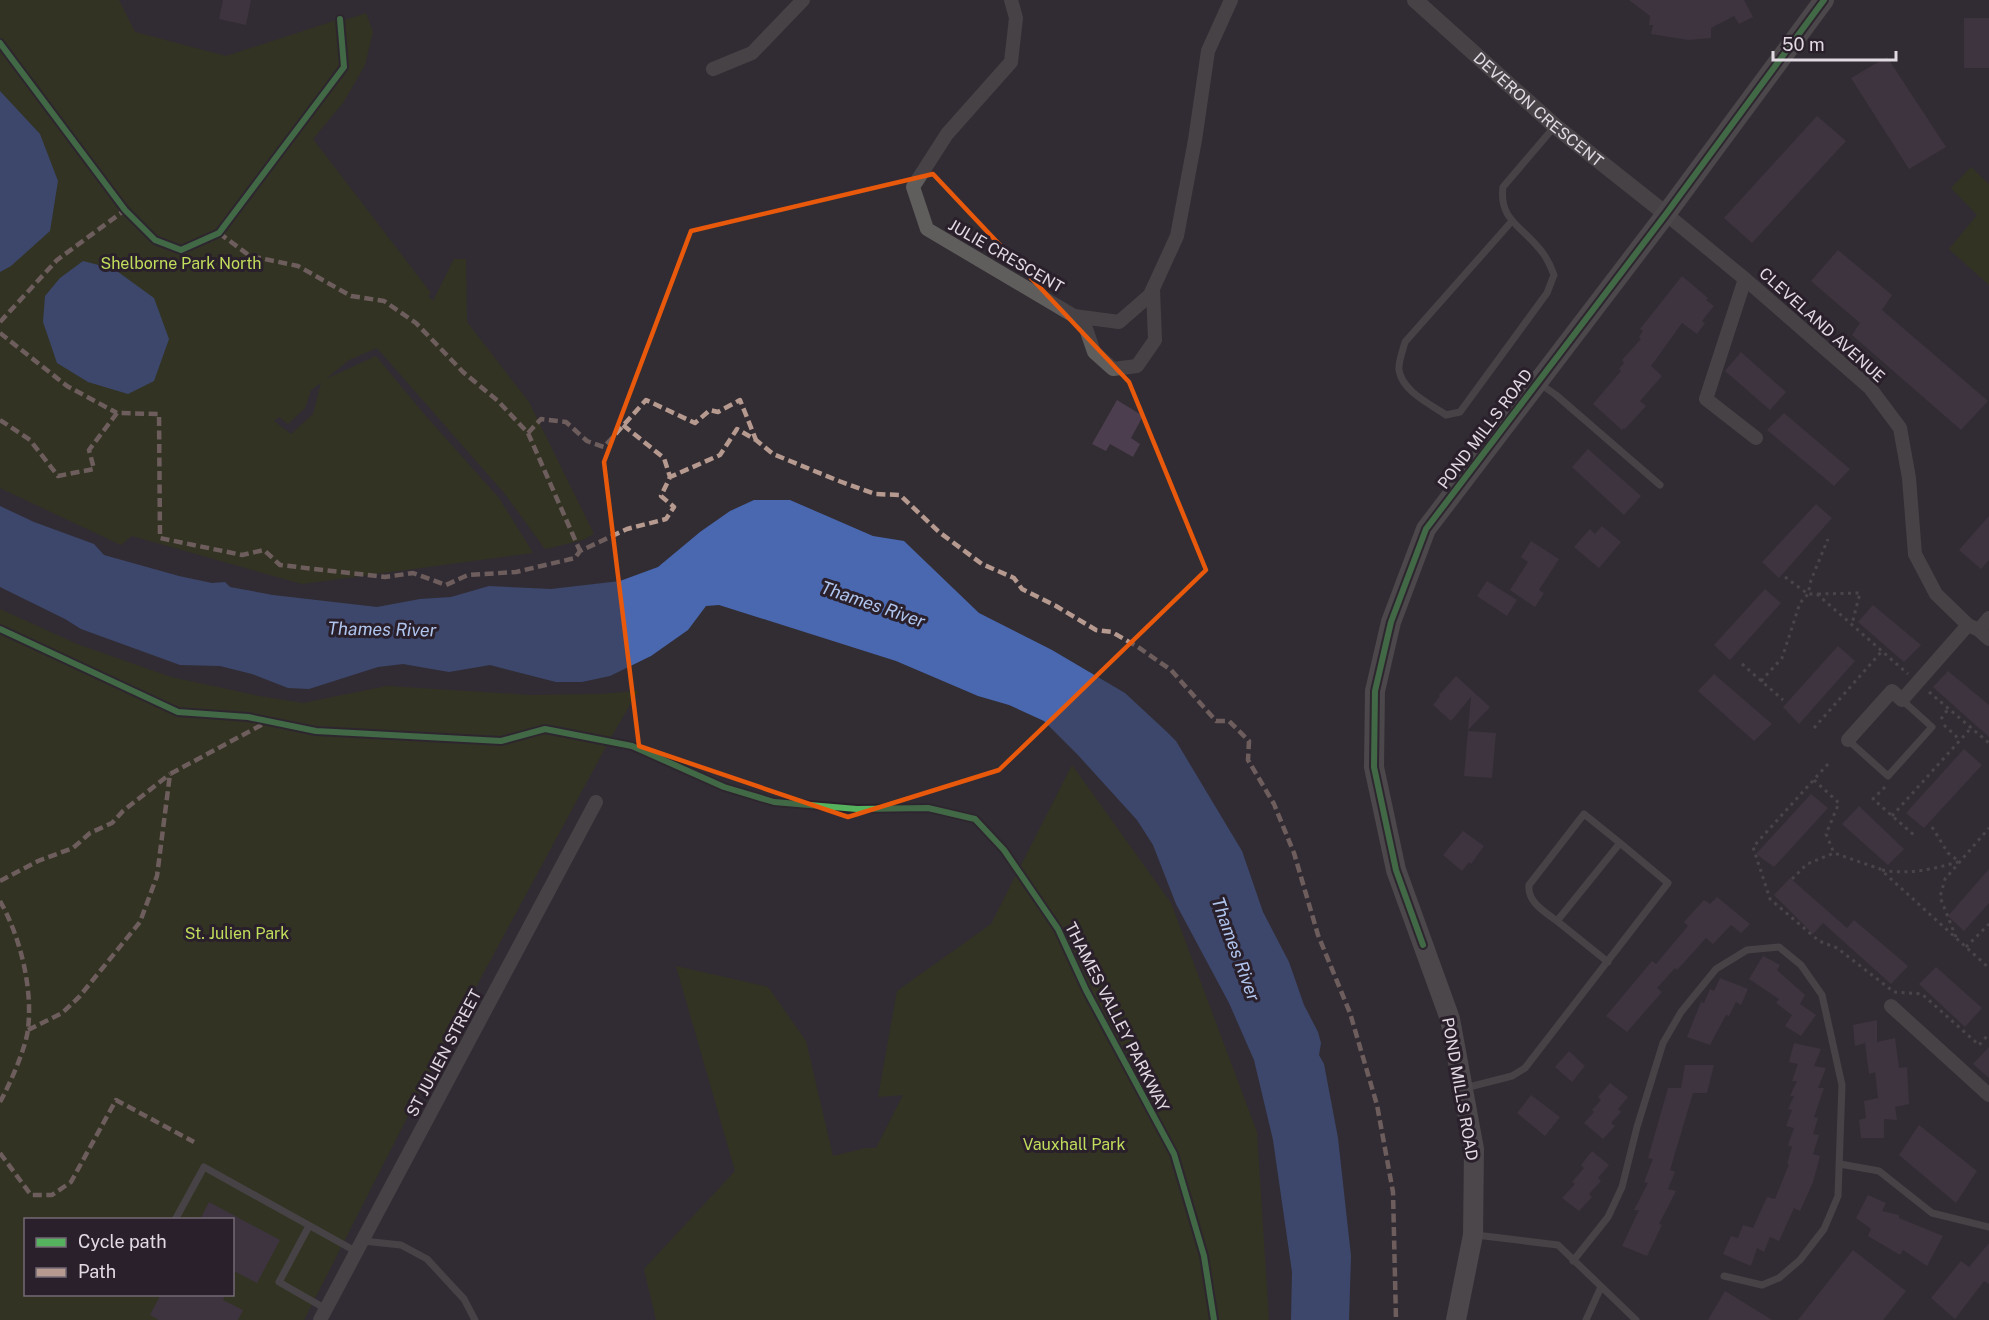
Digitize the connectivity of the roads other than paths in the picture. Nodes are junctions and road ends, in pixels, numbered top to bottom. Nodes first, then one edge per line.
1 (803, 0) edge
2 (1011, 0) edge
3 (1231, 0) edge
4 (1415, 0) edge
5 (1824, 0) edge
6 (713, 69) dead end
7 (1556, 126) junction
8 (1666, 214) junction
9 (1512, 221) junction
10 (1746, 279) junction
11 (1153, 289) junction
12 (1082, 317) junction
13 (1537, 382) junction
14 (1756, 438) dead end
15 (1660, 485) dead end
16 (1989, 618) edge
17 (1979, 632) edge
18 (1902, 700) junction
19 (1848, 740) joint
20 (596, 802) dead end
21 (1620, 843) junction
22 (1557, 921) junction
23 (1608, 962) junction
24 (1891, 1006) dead end
25 (1463, 1088) junction
26 (1989, 1095) edge
27 (1840, 1164) junction
28 (176, 1218) edge
29 (309, 1226) junction
30 (1989, 1227) edge
31 (1473, 1235) junction
32 (360, 1246) junction
33 (1573, 1261) junction
34 (1724, 1276) dead end
35 (1601, 1287) junction
36 (323, 1314) edge
37 (475, 1320) edge
38 (1456, 1320) edge
39 (1586, 1320) edge
40 (1636, 1320) edge

1 - 6 street
2 - 12 street, JULIE CRESCENT
3 - 11 street, JULIE CRESCENT
4 - 7 street, DEVERON CRESCENT
5 - 8 main road, POND MILLS ROAD
7 - 8 street, DEVERON CRESCENT
7 - 9 lane
8 - 10 street, CLEVELAND AVENUE
8 - 13 main road, POND MILLS ROAD
9 - 9 lane
10 - 14 street
10 - 17 street, CLEVELAND AVENUE
11 - 12 street, JULIE CRESCENT
11 - 12 street, JULIE CRESCENT
13 - 15 lane
13 - 25 main road, POND MILLS ROAD
16 - 17 street
17 - 18 street
18 - 19 street
18 - 19 lane
20 - 32 street, ST JULIEN STREET
21 - 22 lane
21 - 22 lane
21 - 23 lane
22 - 23 lane
23 - 25 lane
24 - 26 street
25 - 31 main road, POND MILLS ROAD
27 - 30 lane
27 - 33 lane
27 - 34 lane
28 - 29 lane
29 - 32 lane
29 - 36 lane
31 - 33 lane
31 - 38 main road, POND MILLS ROAD
32 - 36 street, ST JULIEN STREET
32 - 37 lane
33 - 35 lane
35 - 39 lane
35 - 40 lane

